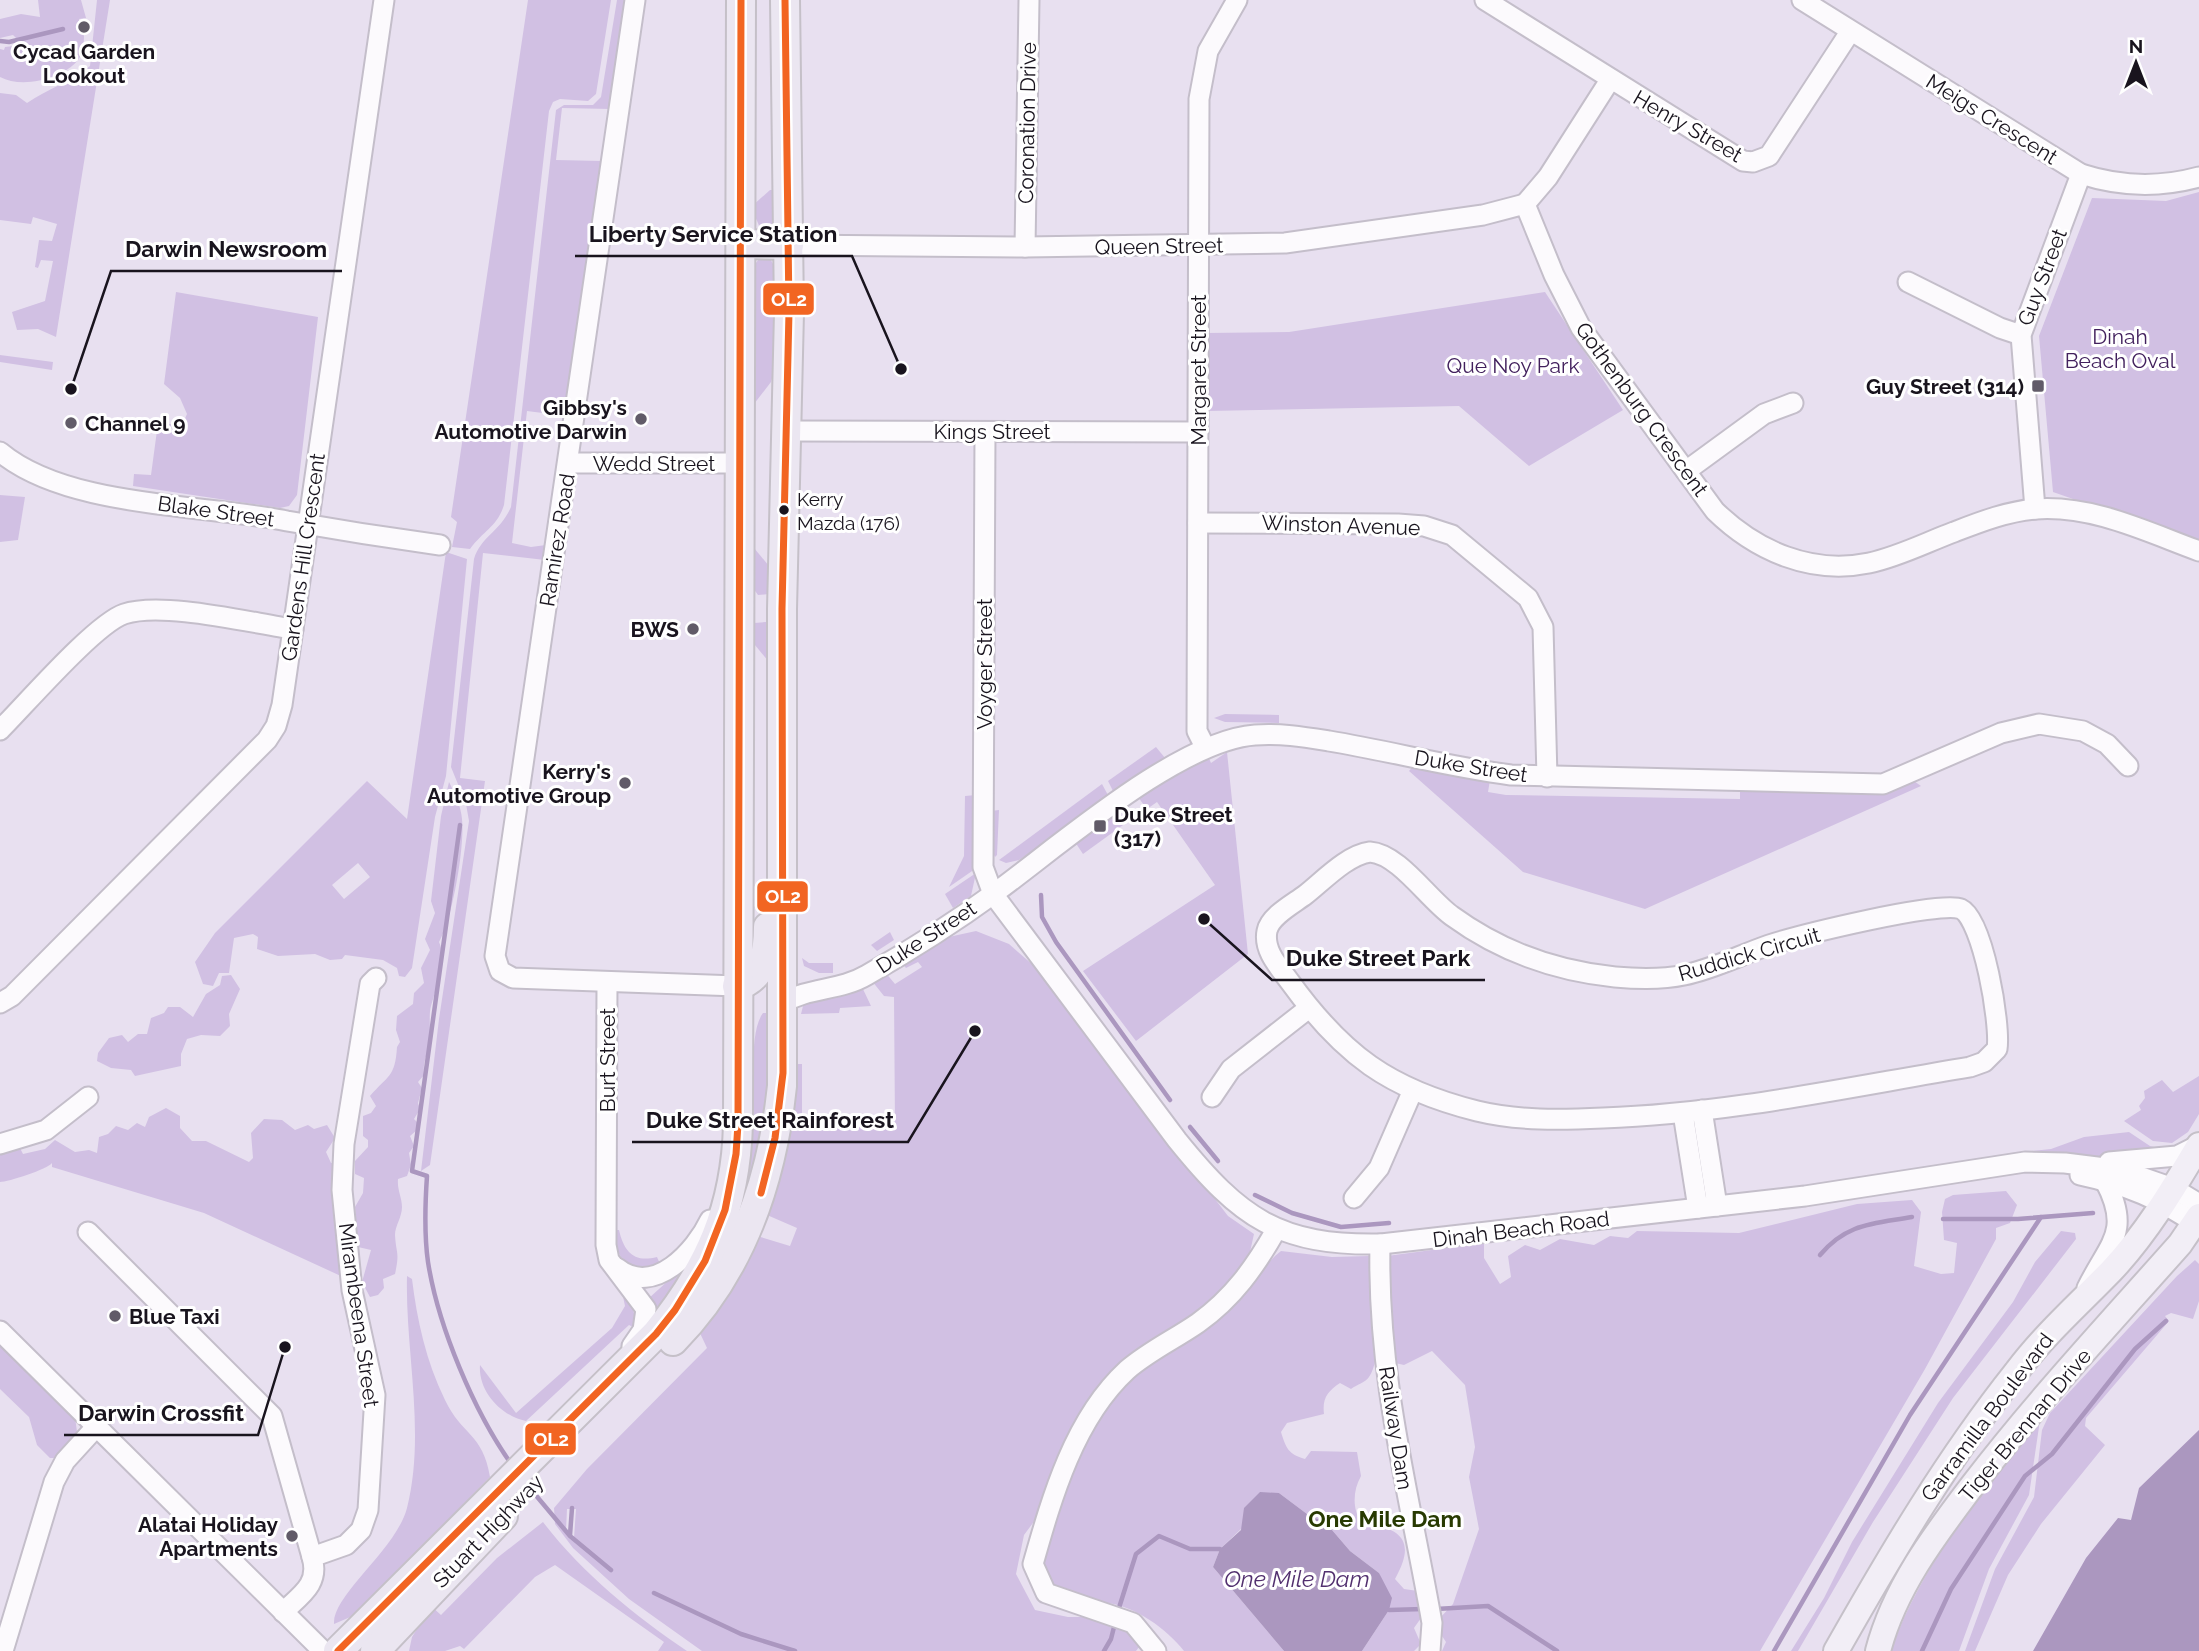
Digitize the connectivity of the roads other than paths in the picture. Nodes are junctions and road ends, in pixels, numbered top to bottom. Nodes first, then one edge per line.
1 (384, 0) edge
2 (635, 0) edge
3 (741, 0) edge
4 (785, 0) edge
5 (1029, 0) edge
6 (1237, 0) edge
7 (1485, 0) edge
8 (1808, 2) edge
9 (1850, 32) junction
10 (1610, 80) junction
11 (2081, 174) junction
12 (2199, 177) edge
13 (1525, 204) junction
14 (742, 244) junction
15 (789, 245) junction
16 (1198, 246) junction
17 (1025, 247) junction
18 (1908, 282) dead end
19 (2021, 335) junction
20 (1793, 403) dead end
21 (787, 431) junction
22 (985, 432) junction
23 (1198, 432) junction
24 (0, 452) edge
25 (568, 463) junction
26 (740, 463) junction
27 (1686, 471) junction
28 (2035, 509) junction
29 (1198, 523) junction
30 (306, 526) junction
31 (440, 545) dead end
32 (2199, 551) edge
33 (739, 608) junction
34 (782, 609) junction
35 (293, 629) junction
36 (0, 730) edge
37 (1205, 747) junction
38 (2128, 766) dead end
39 (1547, 777) junction
40 (783, 807) junction
41 (993, 894) junction
42 (376, 978) dead end
43 (607, 983) junction
44 (737, 986) junction
45 (783, 991) junction
46 (0, 1003) edge
47 (1309, 1008) junction
48 (737, 1061) junction
49 (1413, 1090) junction
50 (88, 1097) dead end
51 (1212, 1097) dead end
52 (1692, 1111) junction
53 (0, 1143) edge
54 (2199, 1145) edge
55 (737, 1147) junction
56 (2066, 1163) junction
57 (1975, 1170) junction
58 (2105, 1181) junction
59 (2169, 1195) junction
60 (1354, 1198) dead end
61 (1708, 1207) junction
62 (2198, 1217) edge
63 (1276, 1230) junction
64 (88, 1232) dead end
65 (1380, 1244) junction
66 (614, 1265) junction
67 (2081, 1298) junction
68 (0, 1331) edge
69 (96, 1427) junction
70 (536, 1463) junction
71 (502, 1503) junction
72 (313, 1557) junction
73 (428, 1594) junction
74 (1894, 1606) junction
75 (283, 1612) junction
76 (5, 1646) edge
77 (323, 1651) edge
78 (338, 1651) edge
79 (375, 1651) edge
80 (397, 1651) edge
81 (1156, 1651) edge
82 (1430, 1651) edge
83 (1836, 1651) edge
84 (1867, 1651) edge
85 (1878, 1651) edge

1 - 30 street, Gardens Hill Crescent
2 - 25 street, Ramirez Road
3 - 14 highway, Stuart Highway
4 - 15 highway, Stuart Highway
5 - 17 street, Coronation Drive
6 - 16 street, Margaret Street
7 - 10 street, Henry Street
8 - 9 street, Meigs Crescent
9 - 10 street, Henry Street
9 - 11 street, Meigs Crescent
10 - 13 street
11 - 12 street, Meigs Crescent
11 - 19 street, Guy Street
13 - 16 street, Queen Street
13 - 27 street, Gothenburg Crescent
14 - 15 highway
14 - 26 highway, Stuart Highway
15 - 17 street, Queen Street
15 - 21 highway, Stuart Highway
16 - 17 street, Queen Street
16 - 23 street, Margaret Street
18 - 19 street
19 - 28 street, Guy Street
20 - 27 street
21 - 22 street, Kings Street
21 - 34 highway, Stuart Highway
22 - 23 street, Kings Street
22 - 41 street, Voyger Street
23 - 29 street, Margaret Street
24 - 30 street, Blake Street
25 - 26 street, Wedd Street
25 - 43 street, Ramirez Road
26 - 33 highway, Stuart Highway
27 - 28 street, Gothenburg Crescent
28 - 32 street, Gothenburg Crescent
29 - 37 street, Margaret Street
29 - 39 street, Winston Avenue
30 - 31 street, Blake Street
30 - 35 street, Gardens Hill Crescent
33 - 34 highway
33 - 44 highway, Stuart Highway
34 - 40 highway, Stuart Highway
35 - 36 street
35 - 46 street, Gardens Hill Crescent
37 - 39 street, Duke Street
37 - 41 street, Duke Street
38 - 39 street, Duke Street
40 - 44 highway
40 - 45 highway, Stuart Highway
41 - 45 street, Duke Street
41 - 63 street, Dinah Beach Road
42 - 72 street, Mirambeena Street
43 - 44 street, Burt Street
43 - 66 street, Burt Street
44 - 48 highway, Stuart Highway
45 - 48 highway
45 - 70 highway, Stuart Highway
47 - 49 street, Ruddick Circuit
47 - 51 street
47 - 52 street, Ruddick Circuit
48 - 55 highway, Stuart Highway
49 - 52 street, Ruddick Circuit
49 - 60 street
50 - 53 street
52 - 61 street
54 - 56 street
54 - 59 main road
55 - 66 street
55 - 70 highway, Stuart Highway
56 - 57 street, Dinah Beach Road
56 - 59 street, Dinah Beach Road
57 - 58 street
57 - 61 street, Dinah Beach Road
58 - 59 street
58 - 67 street
59 - 62 street, Dinah Beach Road
59 - 67 main road, Garramilla Boulevard
61 - 65 street, Dinah Beach Road
62 - 74 main road, Tiger Brennan Drive
63 - 65 street, Dinah Beach Road
63 - 81 street
64 - 72 street
65 - 82 street, Railway Dam
66 - 70 street
67 - 83 main road, Garramilla Boulevard
68 - 69 street
69 - 75 street
69 - 76 street
70 - 71 highway, Stuart Highway
71 - 73 highway, Stuart Highway
71 - 78 highway, Stuart Highway
72 - 75 street
73 - 79 highway, Stuart Highway
73 - 80 street
74 - 84 street
74 - 85 main road, Tiger Brennan Drive
75 - 77 street

